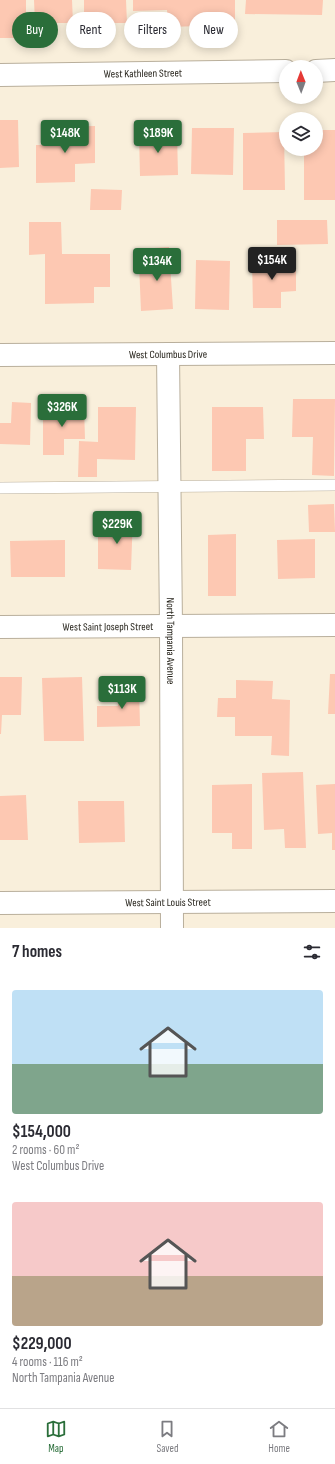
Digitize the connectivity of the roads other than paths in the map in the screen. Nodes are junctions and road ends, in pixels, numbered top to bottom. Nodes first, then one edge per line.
1 (335, 70) edge
2 (279, 71) edge
3 (323, 71) edge
4 (0, 75) edge
5 (335, 353) edge
6 (168, 354) junction
7 (0, 356) edge
8 (335, 485) edge
9 (170, 487) junction
10 (0, 488) edge
11 (335, 625) edge
12 (171, 626) junction
13 (0, 627) edge
14 (172, 902) junction
15 (335, 902) edge
16 (0, 903) edge
17 (172, 928) edge

1 - 3 street
2 - 4 street, West Kathleen Street
5 - 6 street, West Columbus Drive
6 - 7 street, West Columbus Drive
6 - 9 street, North Tampania Avenue
8 - 9 lane
9 - 10 lane
9 - 12 street, North Tampania Avenue
11 - 12 street, West Saint Joseph Street
12 - 13 street, West Saint Joseph Street
12 - 14 street, North Tampania Avenue
14 - 15 street, West Saint Louis Street
14 - 16 street, West Saint Louis Street
14 - 17 street, North Tampania Avenue

